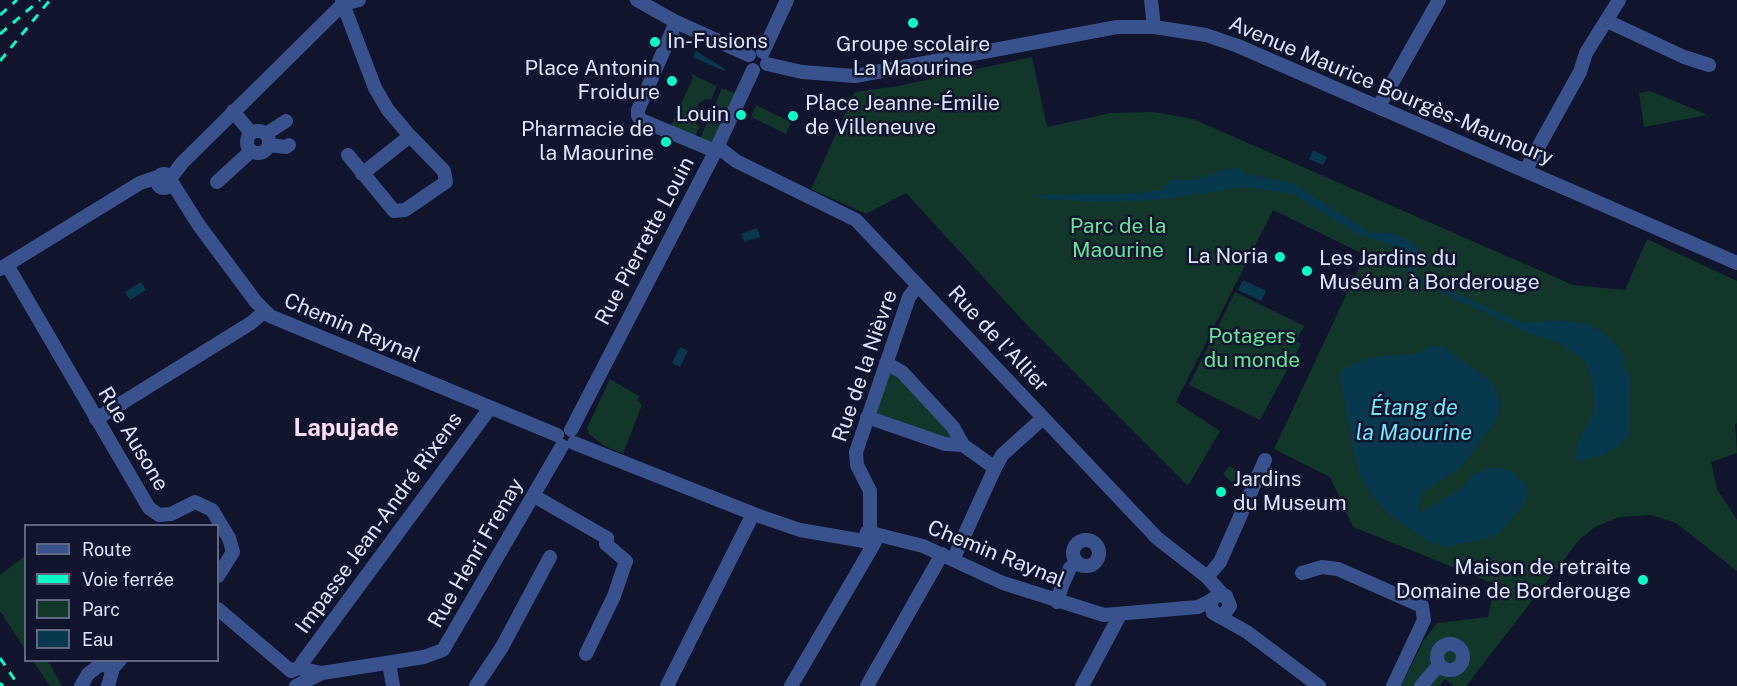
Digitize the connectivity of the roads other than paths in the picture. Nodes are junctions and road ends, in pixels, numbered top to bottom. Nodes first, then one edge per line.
1 (359, 0) edge
2 (637, 0) edge
3 (787, 0) edge
4 (1151, 0) edge
5 (1439, 0) edge
6 (1619, 0) edge
7 (342, 2) edge
8 (1607, 21) junction
9 (676, 22) junction
10 (1154, 27) junction
11 (749, 55) junction
12 (765, 58) junction
13 (1709, 65) dead end
14 (753, 70) junction
15 (1379, 106) junction
16 (233, 111) junction
17 (286, 121) dead end
18 (410, 136) junction
19 (262, 137) junction
20 (289, 145) dead end
21 (715, 151) junction
22 (348, 155) dead end
23 (1525, 171) junction
24 (362, 174) junction
25 (164, 181) junction
26 (217, 182) dead end
27 (1737, 263) edge
28 (4, 267) edge
29 (918, 285) junction
30 (264, 312) junction
31 (886, 363) junction
32 (490, 408) junction
33 (867, 417) junction
34 (1043, 418) junction
35 (96, 419) junction
36 (566, 439) junction
37 (963, 445) junction
38 (1265, 460) dead end
39 (994, 468) junction
40 (534, 496) junction
41 (753, 514) junction
42 (159, 515) junction
43 (150, 524) edge
44 (870, 538) junction
45 (550, 557) dead end
46 (948, 557) junction
47 (1077, 562) dead end
48 (1302, 573) dead end
49 (219, 574) edge
50 (1208, 577) junction
51 (1057, 602) junction
52 (1217, 605) junction
53 (219, 610) edge
54 (1120, 615) junction
55 (586, 654) dead end
56 (389, 663) junction
57 (116, 664) edge
58 (1439, 665) dead end
59 (297, 678) edge
60 (81, 686) edge
61 (108, 686) edge
62 (393, 686) edge
63 (477, 686) edge
64 (667, 686) edge
65 (791, 686) edge
66 (867, 686) edge
67 (1082, 686) edge
68 (1319, 686) edge
69 (1393, 686) edge
70 (1420, 686) edge

1 - 7 street
2 - 9 street
3 - 12 street
4 - 10 street
5 - 15 street
6 - 8 street
7 - 16 street
7 - 18 street
8 - 13 street
8 - 23 street
9 - 11 street
9 - 21 street
10 - 12 street, Avenue Maurice Bourgès-Maunoury
10 - 15 street, Avenue Maurice Bourgès-Maunoury
11 - 12 street
11 - 14 street
12 - 14 street
14 - 21 street, Rue Pierrette Louin
15 - 23 street, Avenue Maurice Bourgès-Maunoury
16 - 19 street
16 - 25 street
17 - 19 street
18 - 24 street
18 - 24 street
19 - 20 street
19 - 26 street
21 - 29 street, Rue de l'Allier
21 - 36 street, Rue Pierrette Louin
22 - 24 street
23 - 27 street, Avenue Maurice Bourgès-Maunoury
25 - 28 street
25 - 30 street, Chemin Raynal
28 - 35 street, Rue Ausone
29 - 31 street, Rue de la Nièvre
29 - 34 street, Rue de l'Allier
30 - 32 street, Chemin Raynal
30 - 35 street
31 - 33 street, Rue de la Nièvre
31 - 37 street
32 - 36 street, Chemin Raynal
32 - 59 street, Impasse Jean-André Rixens
33 - 37 street
33 - 44 street, Rue de la Nièvre
34 - 39 street
34 - 50 street, Rue de l'Allier
35 - 42 street, Rue Ausone
36 - 40 street, Rue Henri Frenay
36 - 41 street, Chemin Raynal
37 - 39 street
38 - 50 street
39 - 46 street
40 - 55 street
40 - 56 street, Rue Henri Frenay
41 - 44 street, Chemin Raynal
41 - 64 street
42 - 43 street
42 - 49 street, Rue Ausone
44 - 46 street, Chemin Raynal
44 - 65 street, Rue de la Nièvre
45 - 63 street
46 - 51 street, Chemin Raynal
46 - 66 street
47 - 51 street
48 - 69 street
50 - 52 street, Rue de l'Allier
51 - 54 street, Chemin Raynal
52 - 54 street, Chemin Raynal
52 - 68 street
53 - 59 street
54 - 67 street
56 - 59 street, Rue Henri Frenay
56 - 62 street
57 - 60 street
57 - 61 street
58 - 70 street

